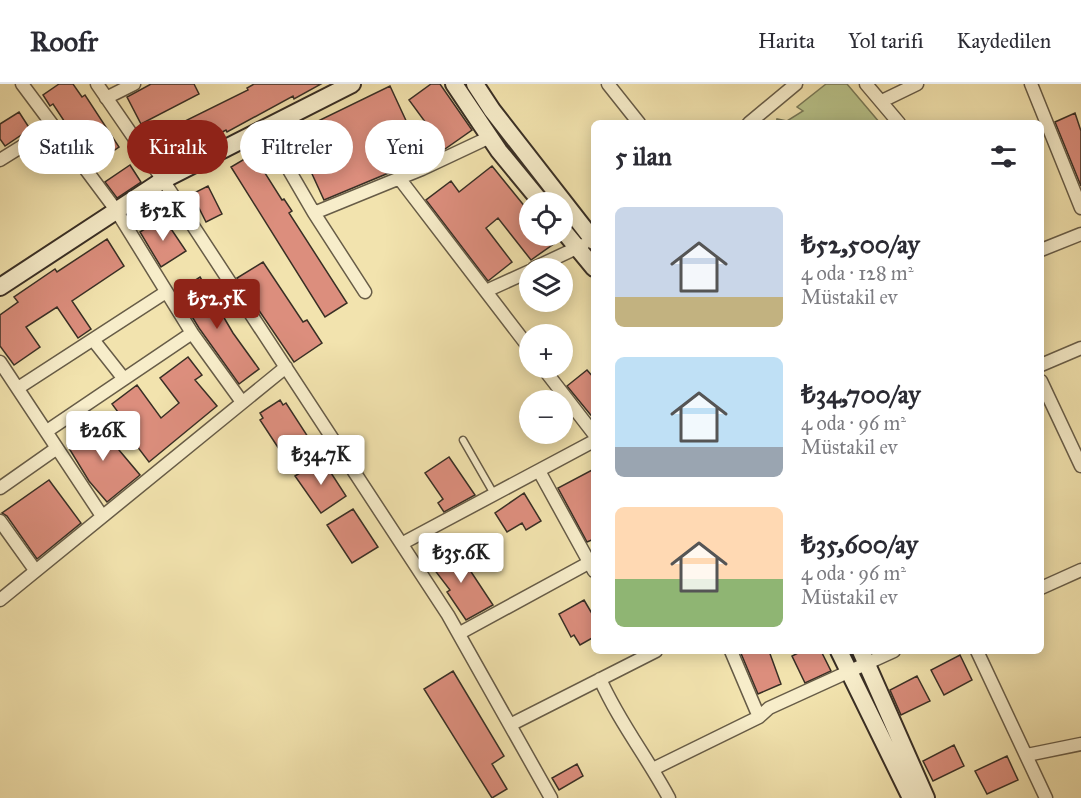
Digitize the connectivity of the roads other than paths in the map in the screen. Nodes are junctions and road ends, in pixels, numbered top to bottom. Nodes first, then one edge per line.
1 (22, 84) edge
2 (97, 84) edge
3 (134, 84) edge
4 (454, 84) edge
5 (475, 84) edge
6 (796, 84) edge
7 (866, 84) edge
8 (917, 84) edge
9 (1031, 84) edge
10 (610, 85) edge
11 (341, 86) edge
12 (106, 98) junction
13 (882, 101) junction
14 (47, 120) edge
15 (277, 120) edge
16 (637, 120) edge
17 (757, 120) edge
18 (897, 120) edge
19 (490, 137) junction
20 (240, 140) edge
21 (18, 149) edge
22 (0, 160) edge
23 (88, 174) edge
24 (291, 174) edge
25 (399, 178) junction
26 (163, 180) junction
27 (533, 192) edge
28 (1081, 208) edge
29 (116, 210) junction
30 (314, 213) junction
31 (573, 234) edge
32 (1081, 234) edge
33 (590, 241) edge
34 (1044, 249) edge
35 (555, 258) edge
36 (519, 275) edge
37 (0, 287) edge
38 (486, 291) junction
39 (166, 292) junction
40 (365, 292) dead end
41 (192, 333) junction
42 (519, 334) edge
43 (94, 341) junction
44 (1081, 348) edge
45 (0, 362) edge
46 (1044, 364) edge
47 (286, 367) junction
48 (551, 378) edge
49 (124, 379) junction
50 (1044, 387) edge
51 (18, 388) junction
52 (242, 402) junction
53 (591, 430) edge
54 (47, 431) junction
55 (463, 440) dead end
56 (591, 443) edge
57 (57, 448) junction
58 (1081, 465) edge
59 (539, 471) junction
60 (0, 488) edge
61 (494, 495) junction
62 (102, 516) junction
63 (0, 521) edge
64 (403, 543) junction
65 (591, 563) edge
66 (591, 566) edge
67 (35, 570) junction
68 (1081, 570) edge
69 (1044, 587) edge
70 (0, 600) edge
71 (460, 633) junction
72 (732, 654) edge
73 (840, 654) edge
74 (879, 654) edge
75 (978, 654) edge
76 (637, 655) edge
77 (864, 657) edge
78 (849, 671) junction
79 (600, 679) junction
80 (759, 717) junction
81 (510, 725) junction
82 (1081, 744) edge
83 (1027, 755) junction
84 (653, 769) junction
85 (552, 798) edge
86 (669, 798) edge
87 (911, 798) edge
88 (926, 798) edge
89 (1046, 798) edge

1 - 14 street
2 - 12 street
3 - 12 street
4 - 19 street
5 - 33 street
6 - 17 street
7 - 13 street
8 - 13 street
9 - 28 street
10 - 16 street
11 - 15 street
12 - 26 street
13 - 18 street
19 - 25 street
19 - 27 street
20 - 26 street
21 - 22 street
23 - 29 street
24 - 30 street
25 - 30 street
25 - 38 street
26 - 29 street
26 - 47 street
29 - 37 street
29 - 39 street
30 - 40 street
31 - 33 street
32 - 34 street
33 - 35 street
36 - 38 street
38 - 42 street
39 - 41 street
39 - 43 street
41 - 49 street
41 - 52 street
43 - 49 street
43 - 51 street
44 - 46 street
45 - 51 street
47 - 52 street
47 - 64 street
48 - 53 street
49 - 54 street
50 - 58 street
51 - 54 street
52 - 62 street
54 - 57 street
55 - 61 lane
56 - 59 street
57 - 60 street
57 - 62 street
59 - 61 street
59 - 65 street
61 - 64 street
62 - 67 street
63 - 67 street
64 - 71 street
66 - 71 street
67 - 70 street
68 - 69 street
71 - 81 street
72 - 80 street
73 - 78 street
74 - 77 street
75 - 83 street
76 - 79 street
77 - 78 street
77 - 88 street
78 - 80 street
78 - 87 street
79 - 81 street
79 - 84 street
80 - 84 street
81 - 85 street
82 - 83 street
83 - 89 street
84 - 86 street

